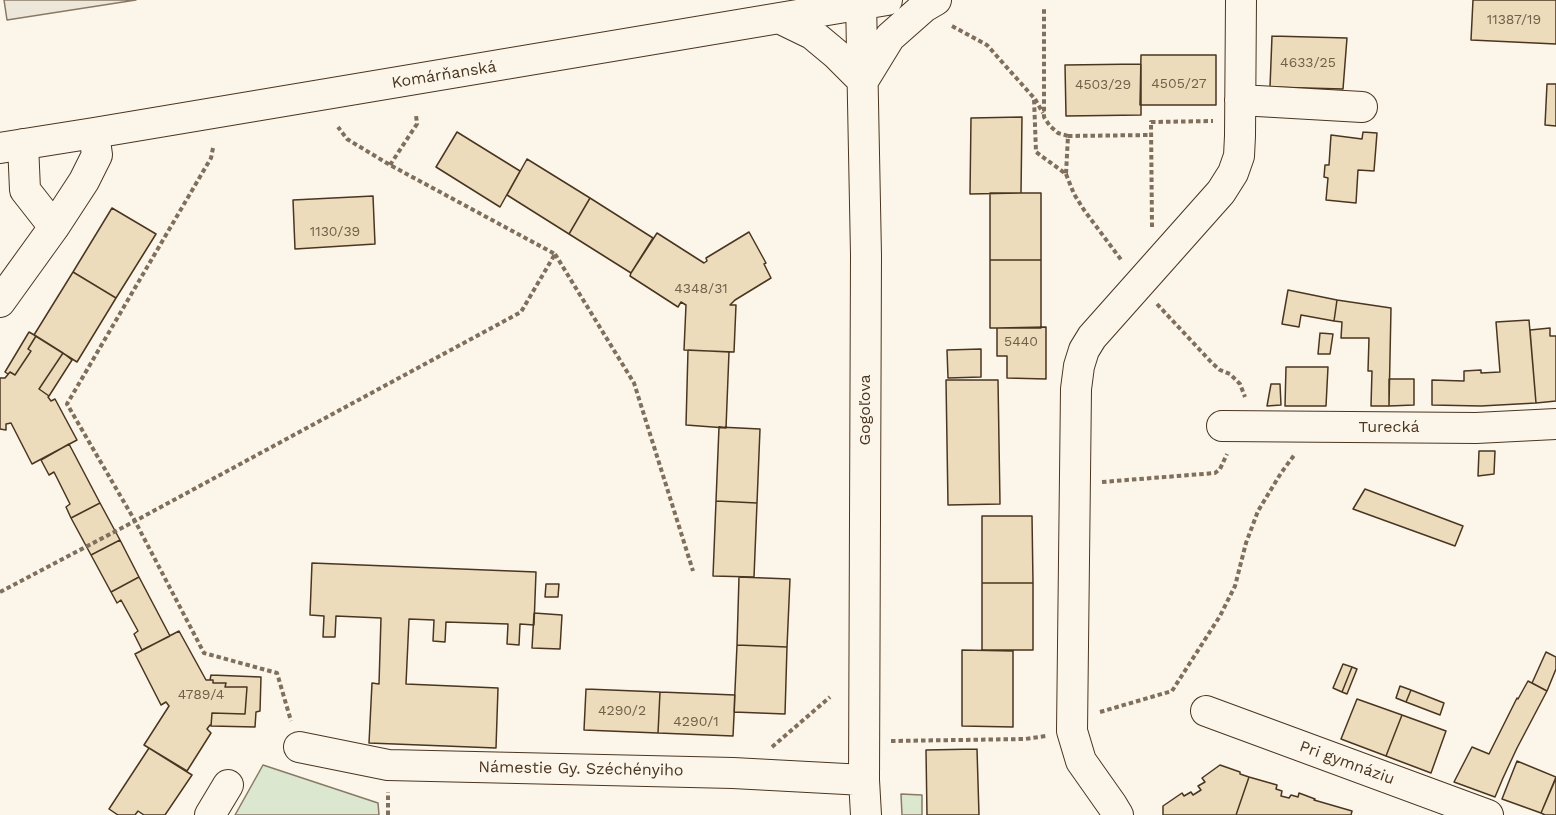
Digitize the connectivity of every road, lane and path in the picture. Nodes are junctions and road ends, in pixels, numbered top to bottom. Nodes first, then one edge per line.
1 (807, 0) edge
2 (936, 0) edge
3 (1241, 0) edge
4 (870, 2) edge
5 (1044, 9) dead end
6 (779, 18) junction
7 (952, 26) dead end
8 (863, 81) junction
9 (1034, 98) junction
10 (1362, 108) dead end
11 (1240, 111) junction
12 (416, 114) dead end
13 (1044, 117) junction
14 (338, 128) dead end
15 (94, 134) junction
16 (1151, 135) junction
17 (1068, 136) junction
18 (11, 146) edge
19 (213, 148) dead end
20 (390, 165) junction
21 (1066, 174) junction
22 (54, 227) junction
23 (555, 254) junction
24 (1145, 277) junction
25 (0, 302) edge
26 (1556, 424) edge
27 (1258, 427) junction
28 (1325, 427) junction
29 (1226, 438) joint
30 (1074, 484) junction
31 (135, 521) junction
32 (693, 571) dead end
33 (0, 592) edge
34 (831, 697) dead end
35 (1206, 711) dead end
36 (1072, 731) junction
37 (888, 741) dead end
38 (299, 747) joint
39 (742, 773) junction
40 (864, 780) junction
41 (228, 785) dead end
42 (210, 815) edge
43 (866, 815) edge
44 (1118, 815) edge
45 (1488, 815) edge

1 - 6 street
2 - 8 street
3 - 11 street
4 - 6 street, Komárňanská
4 - 8 street, Gogoľova
5 - 13 path
6 - 8 street
6 - 15 street, Komárňanská
7 - 9 path
8 - 40 street, Gogoľova
9 - 13 path
9 - 21 path
10 - 11 street
11 - 16 path
11 - 24 street
12 - 20 path
13 - 17 path
14 - 20 path
15 - 18 street, Komárňanská
15 - 22 street
16 - 17 path
16 - 24 path
17 - 21 path
18 - 22 street
19 - 31 path
20 - 23 path
21 - 24 path
22 - 25 street
23 - 31 path
23 - 32 path
24 - 27 path
24 - 30 street
26 - 28 street, Turecká
27 - 28 street, Turecká
27 - 29 street, Turecká
28 - 36 path
29 - 30 path
30 - 36 street
31 - 33 path
31 - 38 path
34 - 39 path
35 - 45 street, Pri gymnáziu
36 - 37 path
36 - 44 street
38 - 39 street, Námestie Gy. Széchényiho
39 - 40 street, Námestie Gy. Széchényiho
40 - 43 street, Gogoľova
41 - 42 street

